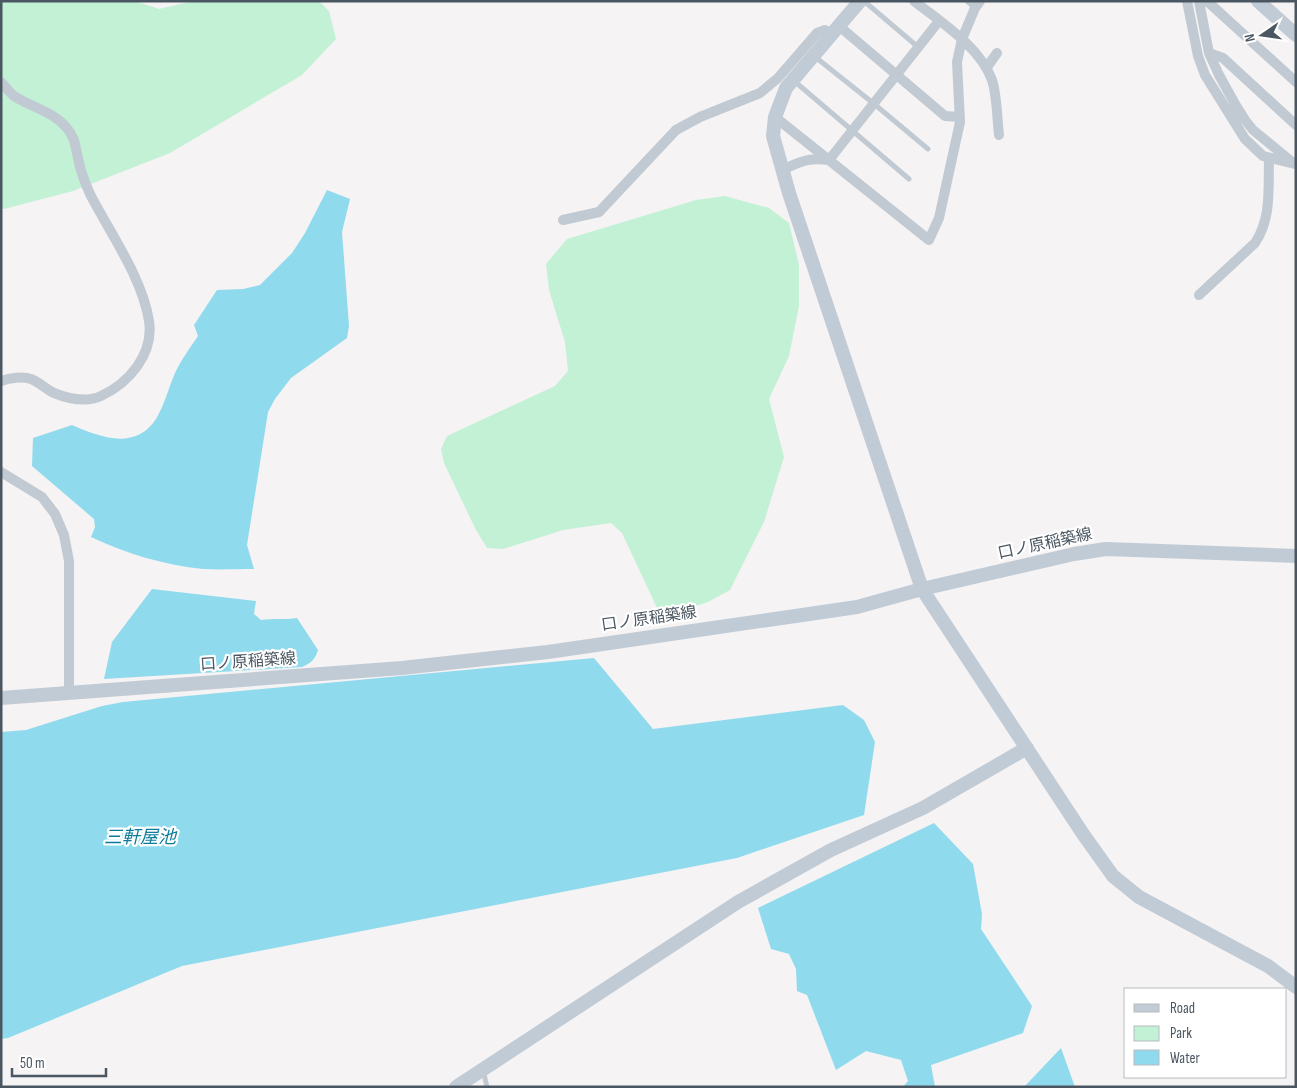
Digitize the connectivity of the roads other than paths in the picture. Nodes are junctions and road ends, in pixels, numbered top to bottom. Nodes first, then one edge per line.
1 (860, 1) edge
2 (864, 1) edge
3 (914, 1) edge
4 (1187, 1) edge
5 (1199, 1) edge
6 (1207, 1) edge
7 (1258, 1) edge
8 (974, 3) edge
9 (939, 21) junction
10 (836, 30) junction
11 (1296, 35) edge
12 (962, 39) junction
13 (918, 47) junction
14 (997, 53) dead end
15 (1209, 53) junction
16 (814, 56) junction
17 (987, 67) junction
18 (896, 74) junction
19 (793, 80) junction
20 (1, 82) edge
21 (1296, 82) edge
22 (873, 103) junction
23 (775, 117) junction
24 (960, 117) junction
25 (1296, 125) edge
26 (852, 129) junction
27 (999, 134) dead end
28 (928, 149) dead end
29 (1268, 158) junction
30 (829, 160) junction
31 (1295, 164) edge
32 (782, 170) junction
33 (909, 179) dead end
34 (563, 220) dead end
35 (1199, 295) dead end
36 (1, 381) edge
37 (1, 472) edge
38 (1296, 556) edge
39 (922, 589) junction
40 (69, 693) junction
41 (1, 698) edge
42 (1027, 748) junction
43 (1296, 987) edge
44 (483, 1069) junction
45 (456, 1087) edge
46 (487, 1087) edge

1 - 10 street
2 - 13 lane
3 - 9 street
4 - 29 street
5 - 15 street
6 - 21 street
7 - 11 street
8 - 12 street
9 - 12 street
9 - 13 street
10 - 16 street
10 - 18 street
10 - 34 street
12 - 17 street
12 - 24 street
13 - 18 street
14 - 17 street
15 - 25 street
15 - 31 street
16 - 19 street
16 - 22 lane
17 - 27 street
18 - 22 street
18 - 24 street
19 - 23 street
19 - 26 lane
20 - 36 street
22 - 26 street
22 - 28 lane
23 - 30 street
23 - 32 street
24 - 30 street
26 - 30 street
26 - 33 lane
29 - 31 street
29 - 35 street
30 - 32 street
32 - 39 street
37 - 40 street
38 - 39 street, 口ノ原稲築線
39 - 40 street, 口ノ原稲築線
39 - 42 street
40 - 41 street, 口ノ原稲築線
42 - 43 street
42 - 44 street
44 - 45 street
44 - 46 lane

